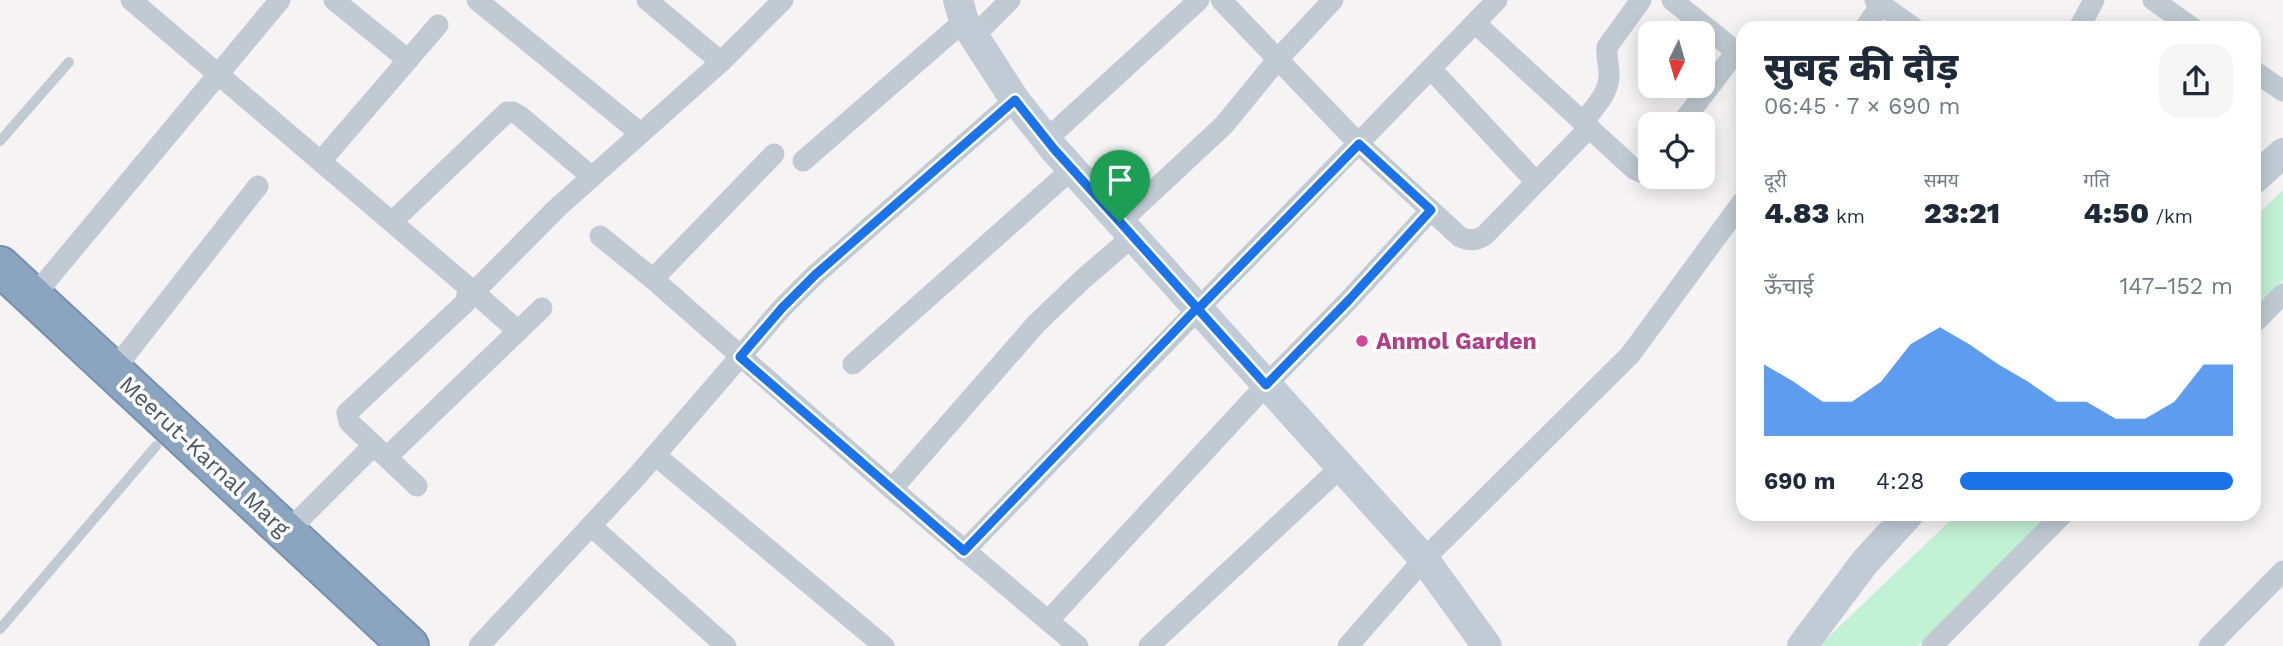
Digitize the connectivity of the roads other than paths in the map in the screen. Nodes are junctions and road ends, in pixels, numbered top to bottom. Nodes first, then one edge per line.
1 (280, 0) edge
2 (334, 0) edge
3 (477, 0) edge
4 (648, 0) edge
5 (783, 0) edge
6 (1010, 0) edge
7 (1199, 0) edge
8 (1222, 0) edge
9 (1333, 0) edge
10 (1497, 0) edge
11 (1641, 0) edge
12 (1672, 0) edge
13 (2154, 0) edge
14 (1878, 2) edge
15 (140, 3) edge
16 (965, 19) edge
17 (1868, 21) edge
18 (1904, 21) edge
19 (2183, 21) edge
20 (1475, 23) junction
21 (438, 25) dead end
22 (1736, 51) edge
23 (1278, 59) junction
24 (1736, 59) edge
25 (408, 60) junction
26 (721, 61) junction
27 (69, 62) dead end
28 (1431, 69) junction
29 (219, 75) junction
30 (2261, 76) edge
31 (2283, 91) edge
32 (1015, 100) junction
33 (1691, 112) edge
34 (1586, 125) junction
35 (640, 134) junction
36 (1046, 140) junction
37 (0, 141) edge
38 (1359, 144) junction
39 (2283, 153) edge
40 (774, 154) dead end
41 (321, 161) junction
42 (803, 161) dead end
43 (1072, 169) junction
44 (1638, 171) edge
45 (2261, 173) edge
46 (592, 177) junction
47 (1536, 182) junction
48 (258, 186) dead end
49 (1431, 210) junction
50 (1736, 211) edge
51 (393, 221) junction
52 (1126, 229) junction
53 (600, 236) dead end
54 (0, 266) edge
55 (653, 279) junction
56 (471, 290) junction
57 (2283, 294) edge
58 (16, 299) edge
59 (542, 308) dead end
60 (1198, 309) junction
61 (2261, 316) edge
62 (518, 331) junction
63 (740, 357) junction
64 (853, 364) dead end
65 (113, 371) junction
66 (1266, 385) junction
67 (156, 446) junction
68 (380, 451) junction
69 (655, 455) junction
70 (1340, 467) junction
71 (417, 486) dead end
72 (892, 489) junction
73 (1903, 521) edge
74 (2056, 521) edge
75 (591, 526) junction
76 (287, 533) junction
77 (964, 551) junction
78 (1424, 559) junction
79 (2283, 571) edge
80 (1048, 621) junction
81 (0, 629) edge
82 (2211, 645) edge
83 (371, 646) edge
84 (410, 646) edge
85 (480, 646) edge
86 (726, 646) edge
87 (884, 646) edge
88 (1078, 646) edge
89 (1149, 646) edge
90 (1348, 646) edge
91 (1487, 646) edge
92 (1802, 646) edge
93 (1932, 646) edge

1 - 29 street
2 - 25 street
3 - 35 street
4 - 26 street
5 - 26 street
6 - 16 street
7 - 36 street
8 - 23 street
9 - 23 street
10 - 20 street
11 - 34 street
12 - 22 street
13 - 19 street
14 - 17 street
14 - 18 street
15 - 29 street
16 - 32 street
16 - 42 street
20 - 28 street
20 - 34 street
21 - 25 street
23 - 38 street
23 - 52 street
24 - 33 street
25 - 41 street
26 - 35 street
27 - 37 lane
28 - 38 street
28 - 47 street
29 - 41 street
29 - 58 street
30 - 31 street
32 - 36 street
32 - 63 street
34 - 44 street
34 - 47 street
35 - 46 street
36 - 43 street
38 - 49 street
38 - 60 street
39 - 45 street
40 - 55 street
41 - 51 street
43 - 52 street
43 - 64 street
46 - 51 street
46 - 56 street
47 - 49 street
48 - 65 street
49 - 66 street
50 - 78 street
51 - 56 street
52 - 60 street
52 - 72 street
53 - 55 street
54 - 58 highway, Meerut-Karnal Marg
55 - 63 street
56 - 62 street
56 - 68 street
57 - 61 street
58 - 65 highway, Meerut-Karnal Marg
58 - 67 highway
59 - 62 street
60 - 66 street
60 - 77 street
62 - 68 street
63 - 69 street
63 - 72 street
65 - 76 highway, Meerut-Karnal Marg
66 - 70 street
66 - 80 street
67 - 81 lane
67 - 83 highway
68 - 71 street
68 - 76 street
69 - 75 street
69 - 87 street
70 - 78 street
70 - 89 street
72 - 77 street
73 - 92 street
74 - 93 street
75 - 85 street
75 - 86 street
76 - 84 highway, Meerut-Karnal Marg
77 - 80 street
78 - 90 street
78 - 91 street
79 - 82 street
80 - 88 street

